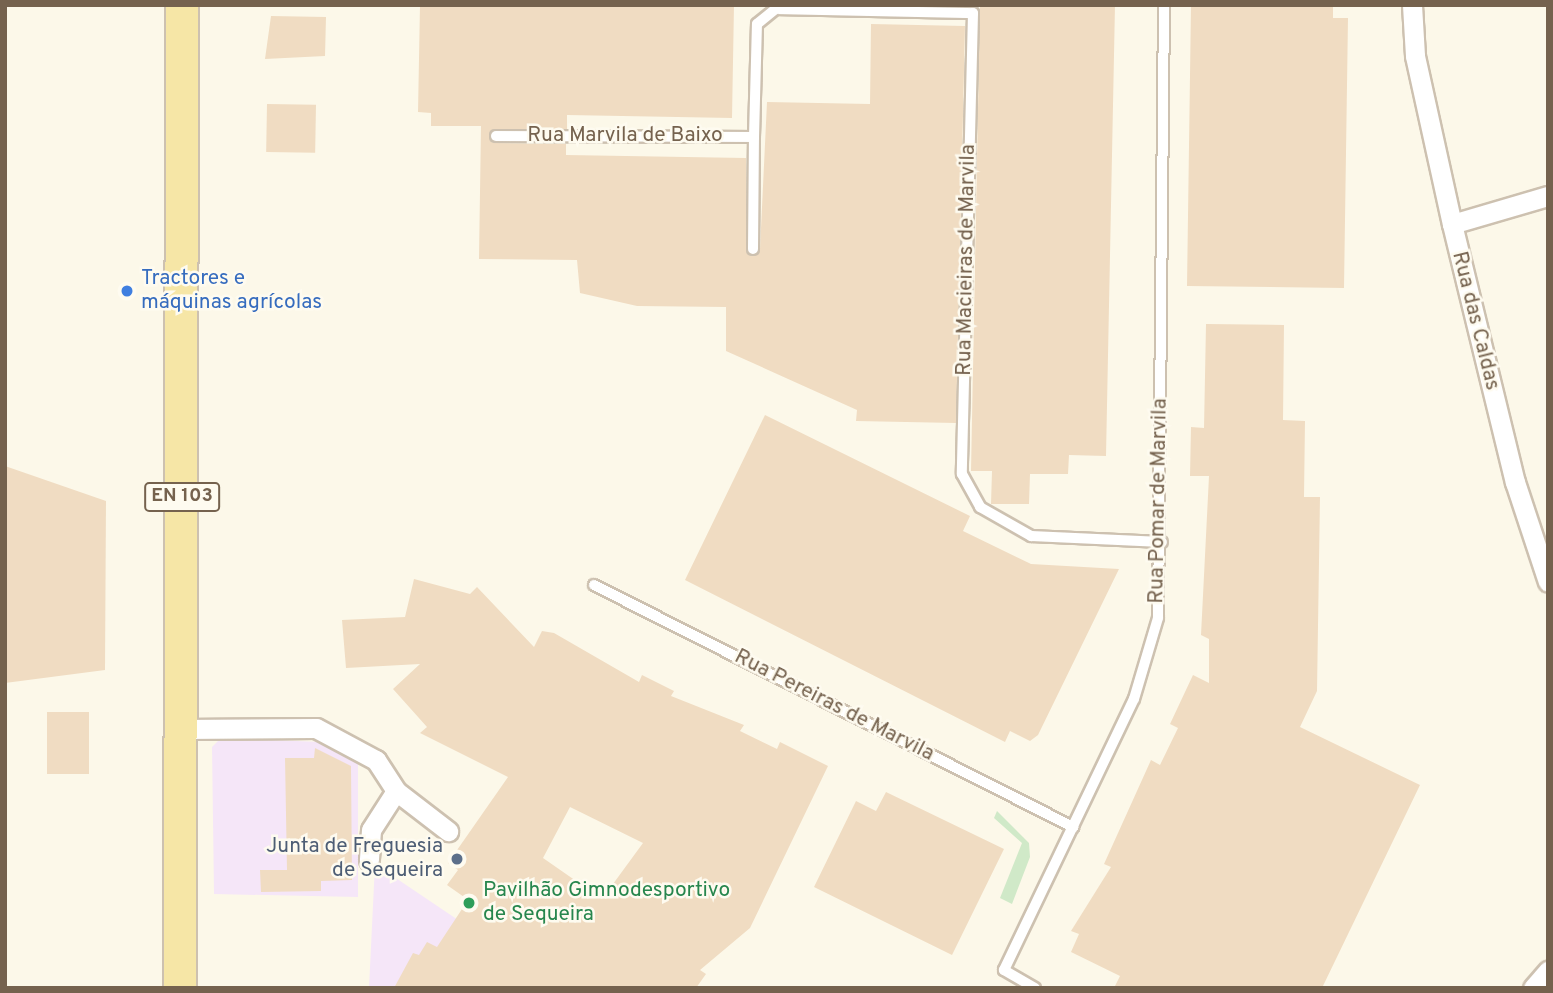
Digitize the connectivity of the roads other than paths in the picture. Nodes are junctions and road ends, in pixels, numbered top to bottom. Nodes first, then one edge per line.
1 (182, 5) edge
2 (1164, 5) edge
3 (1405, 5) edge
4 (1412, 5) edge
5 (779, 7) edge
6 (1415, 56) junction
7 (496, 136) dead end
8 (754, 137) junction
9 (1548, 196) edge
10 (1451, 224) junction
11 (753, 249) dead end
12 (1162, 542) junction
13 (1548, 582) edge
14 (594, 585) dead end
15 (182, 729) junction
16 (396, 791) junction
17 (1073, 827) junction
18 (449, 831) dead end
19 (369, 860) dead end
20 (1548, 971) edge
21 (180, 988) edge
22 (1035, 988) edge
23 (1533, 988) edge

1 - 15 main road, EN 103
2 - 12 lane, Rua Pomar de Marvila
3 - 6 street, Rua das Caldas
4 - 6 street, Rua das Caldas
5 - 8 lane
5 - 12 lane, Rua Macieiras de Marvila
6 - 10 street, Rua das Caldas
7 - 8 lane, Rua Marvila de Baixo
8 - 11 lane
9 - 10 street
10 - 13 street, Rua das Caldas
12 - 17 lane, Rua Pomar de Marvila
14 - 17 lane, Rua Pereiras de Marvila
15 - 16 street
15 - 21 main road, EN 103
16 - 18 street
16 - 19 street
17 - 22 lane, Rua Pomar de Marvila
20 - 23 street

